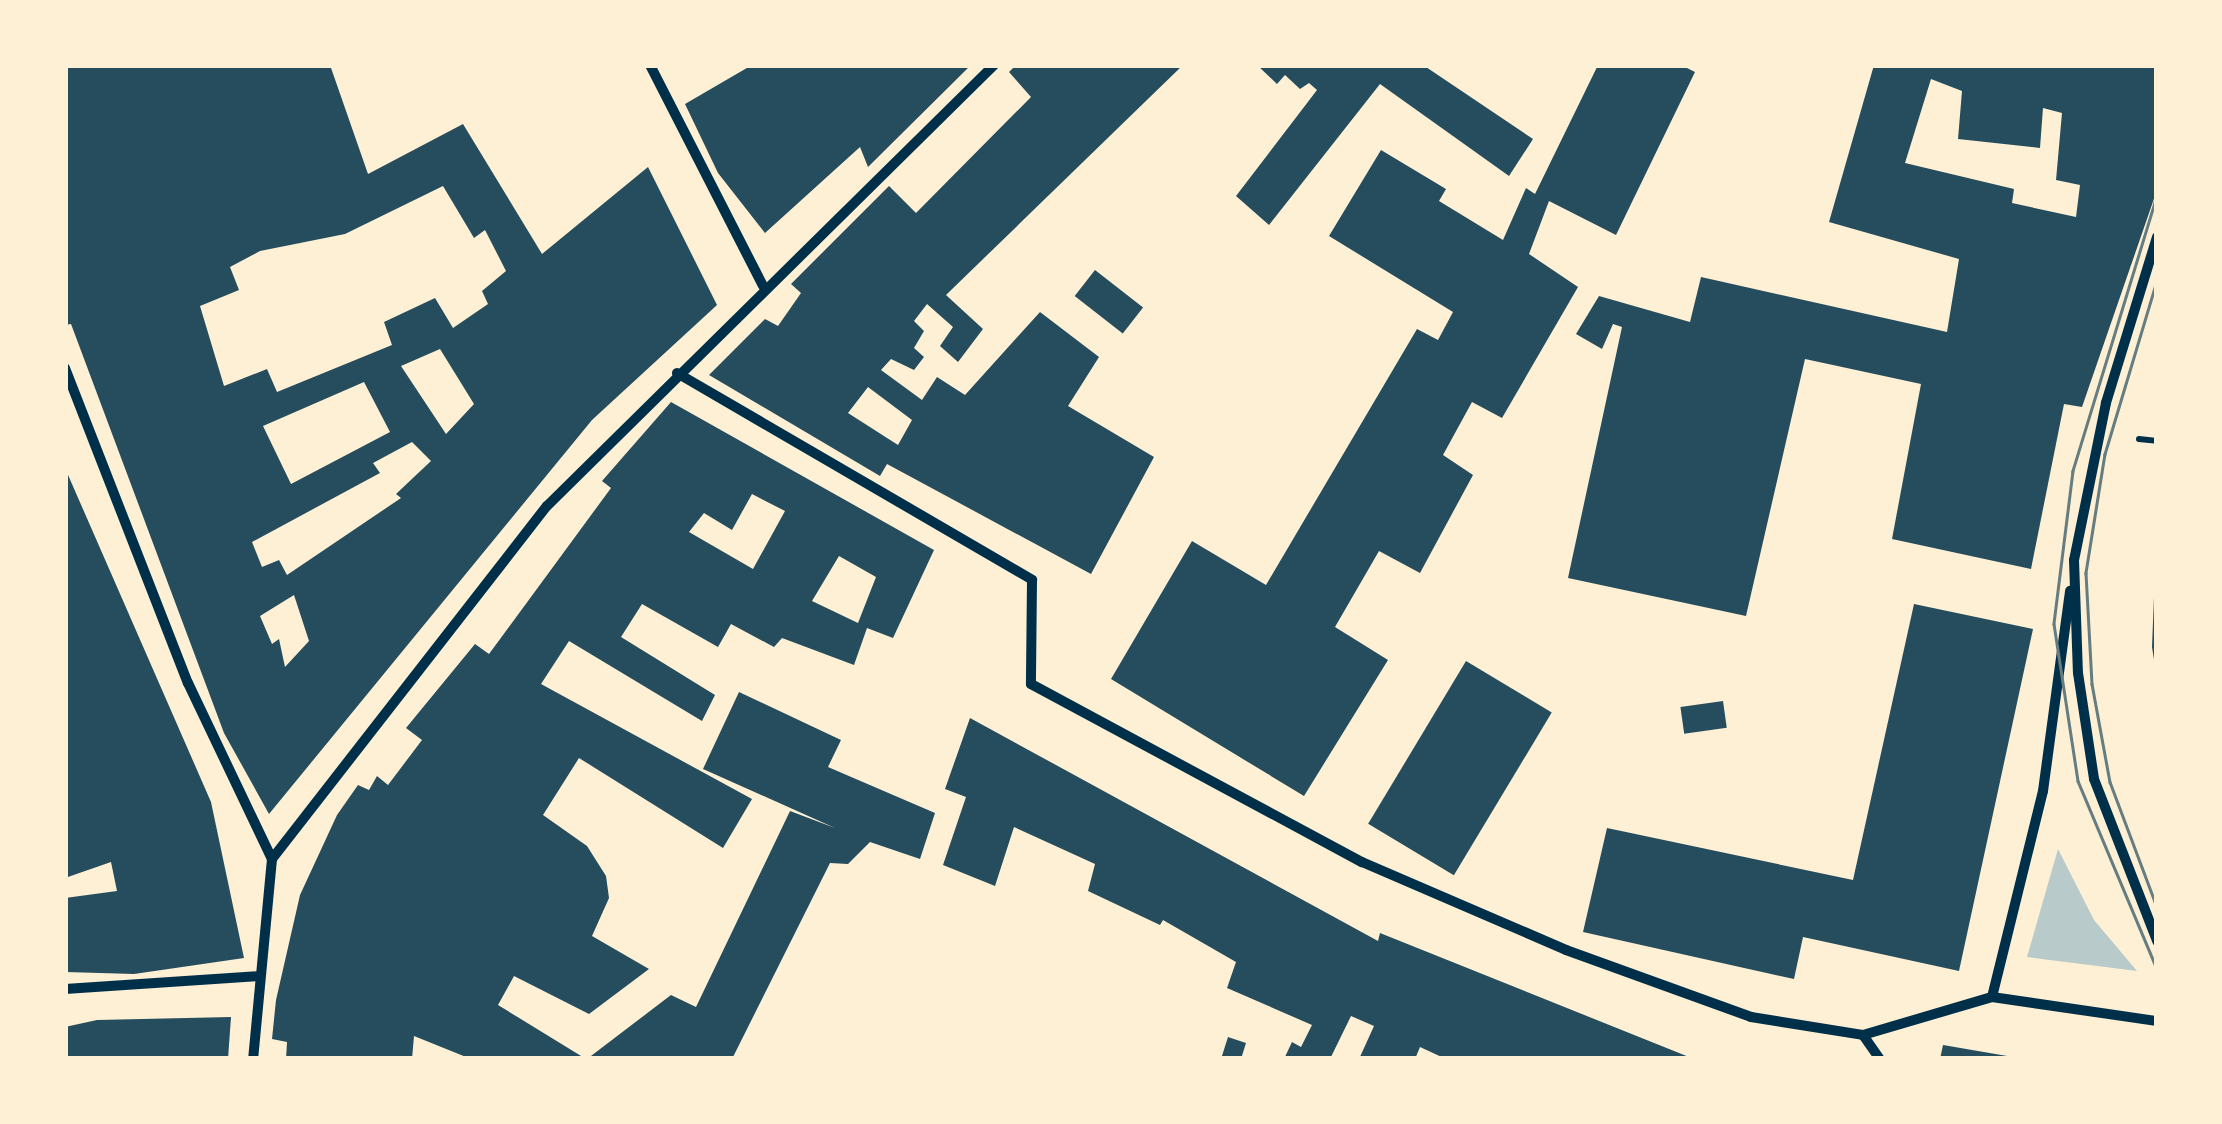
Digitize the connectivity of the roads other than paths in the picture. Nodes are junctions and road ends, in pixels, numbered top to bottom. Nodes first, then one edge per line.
1 (650, 65) edge
2 (994, 65) edge
3 (2157, 237) edge
4 (763, 286) junction
5 (65, 368) edge
6 (677, 372) junction
7 (2074, 560) junction
8 (272, 859) junction
9 (2157, 940) edge
10 (260, 976) junction
11 (65, 990) edge
12 (1992, 996) junction
13 (2157, 1021) edge
14 (1863, 1035) junction
15 (253, 1059) edge
16 (1880, 1059) edge

1 - 4 street
2 - 4 street
3 - 7 street
4 - 6 street
5 - 8 street
6 - 8 street
6 - 14 street
7 - 9 street
7 - 12 street
8 - 10 street
10 - 11 street
10 - 15 street
12 - 13 street
12 - 14 street
14 - 16 street

